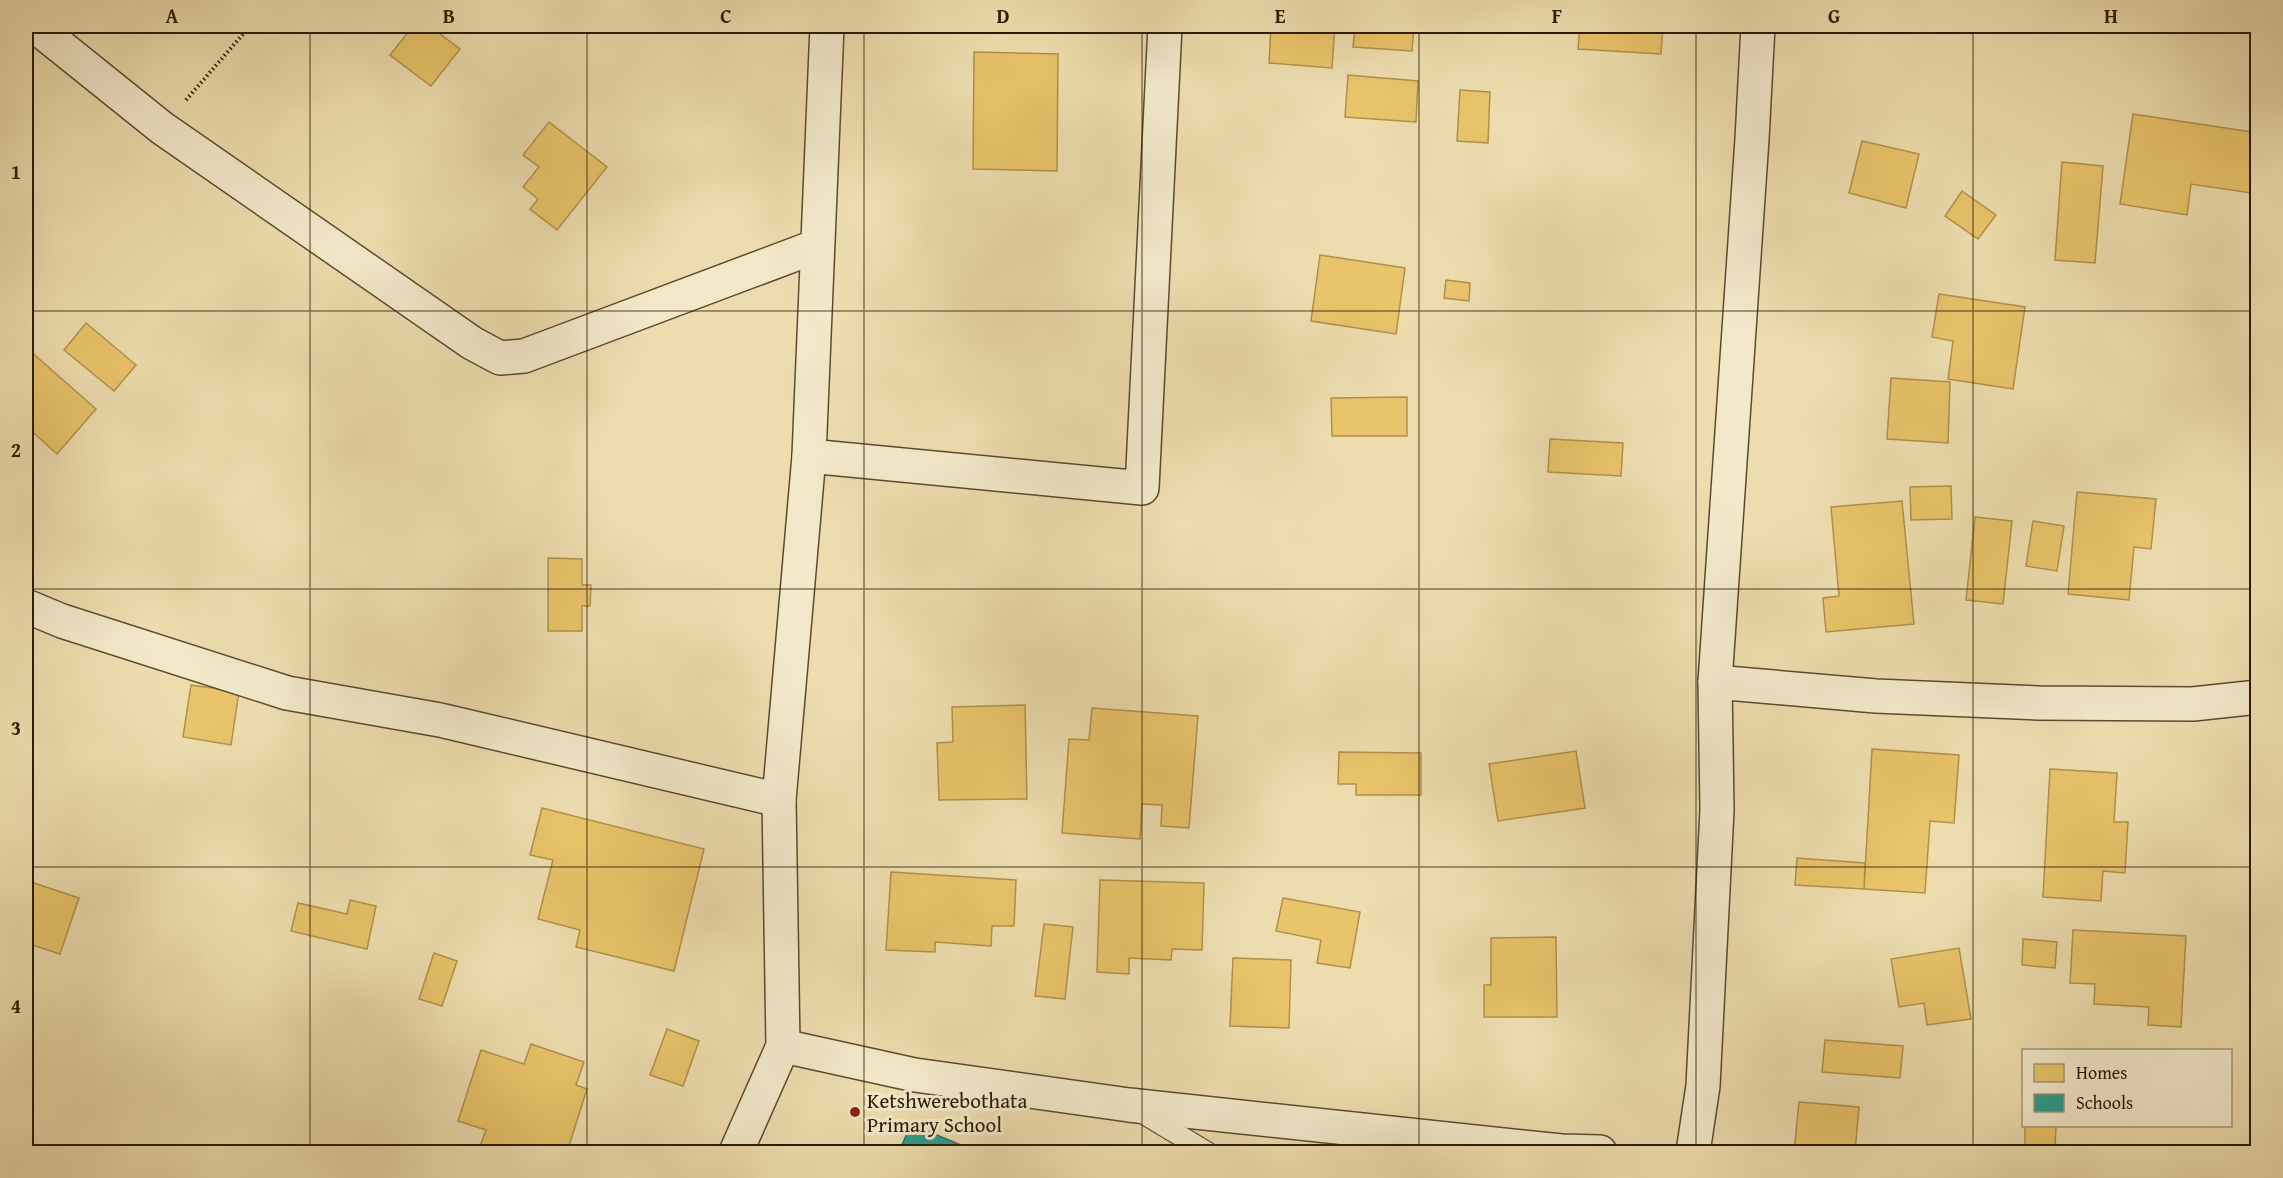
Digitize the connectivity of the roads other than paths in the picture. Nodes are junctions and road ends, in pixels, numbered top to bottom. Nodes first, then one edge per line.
1 (35, 26) edge
2 (827, 26) edge
3 (1165, 26) edge
4 (1758, 26) edge
5 (817, 246) junction
6 (810, 456) junction
7 (26, 606) edge
8 (1715, 682) junction
9 (2258, 697) edge
10 (779, 800) junction
11 (783, 1046) junction
12 (1129, 1105) junction
13 (736, 1152) edge
14 (1206, 1152) edge
15 (1600, 1152) edge
16 (1693, 1152) edge

1 - 5 street
2 - 5 street
3 - 6 street
4 - 8 street
5 - 6 street
6 - 10 street
7 - 10 street
8 - 9 street
8 - 16 street
10 - 11 street
11 - 12 street
11 - 13 street
12 - 14 lane
12 - 15 street

